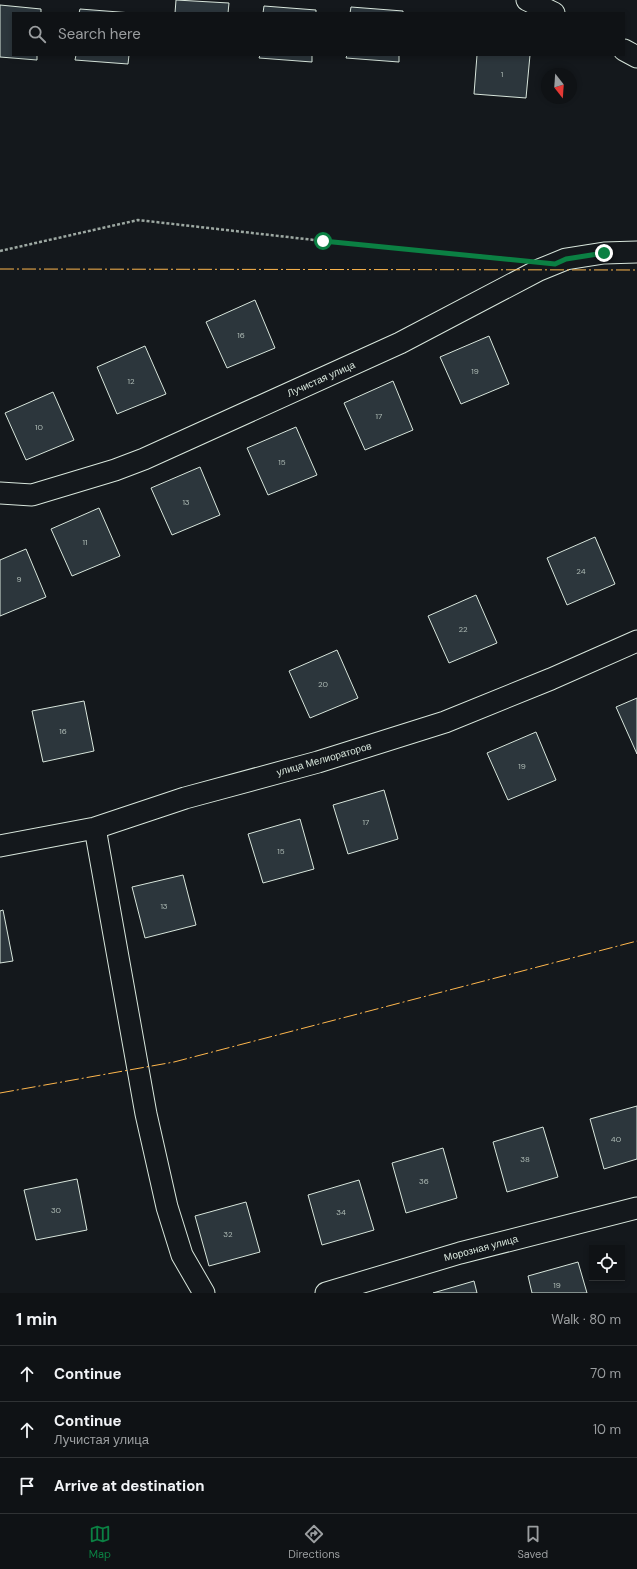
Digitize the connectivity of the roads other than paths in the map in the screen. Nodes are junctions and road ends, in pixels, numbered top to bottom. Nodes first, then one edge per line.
1 (527, 0) edge
2 (552, 12) edge
3 (625, 51) edge
4 (637, 57) edge
5 (637, 252) edge
6 (0, 493) edge
7 (637, 641) edge
8 (95, 828) junction
9 (0, 846) edge
10 (637, 1208) edge
11 (204, 1293) edge
12 (326, 1293) edge

1 - 2 street
3 - 4 street
5 - 6 street, Лучистая улица
7 - 8 street, улица Мелиораторов
8 - 9 street, улица Мелиораторов
8 - 11 street
10 - 12 street, Морозная улица

